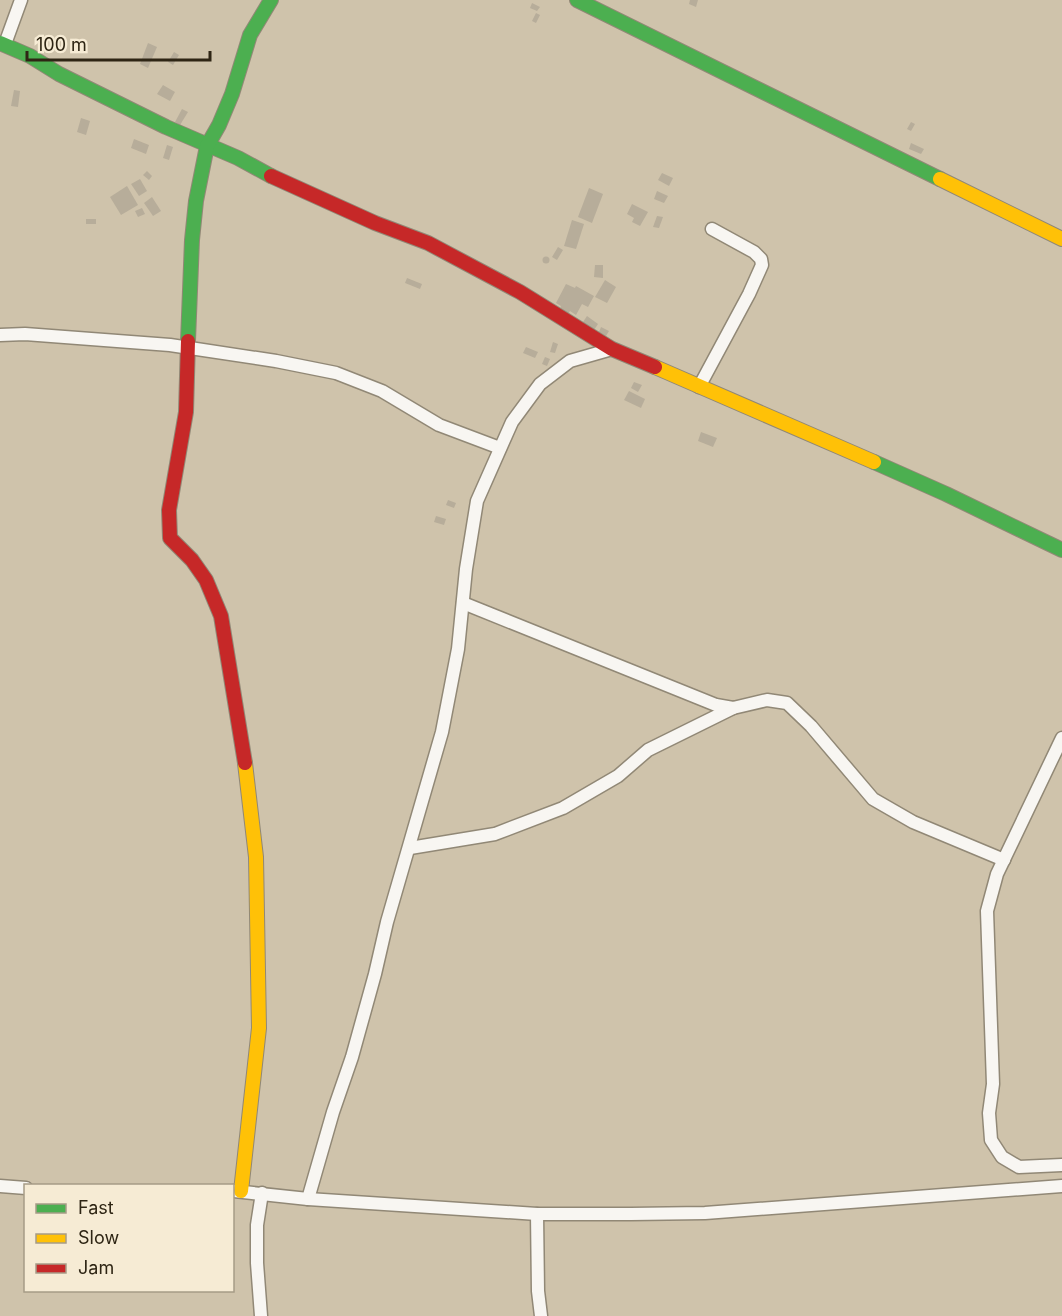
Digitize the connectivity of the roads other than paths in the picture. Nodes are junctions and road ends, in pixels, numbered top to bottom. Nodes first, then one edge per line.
1 (21, 0) edge
2 (271, 0) edge
3 (577, 0) edge
4 (2, 44) edge
5 (207, 146) junction
6 (712, 229) dead end
7 (1062, 239) edge
8 (0, 335) edge
9 (188, 347) junction
10 (612, 349) junction
11 (699, 387) junction
12 (500, 448) junction
13 (1062, 550) edge
14 (463, 603) junction
15 (734, 708) junction
16 (1062, 738) edge
17 (410, 848) junction
18 (1004, 860) junction
19 (1062, 1165) edge
20 (0, 1186) edge
21 (1062, 1186) edge
22 (24, 1188) edge
23 (237, 1191) edge
24 (262, 1193) junction
25 (308, 1199) junction
26 (537, 1214) junction
27 (261, 1316) edge
28 (541, 1316) edge

1 - 4 street
2 - 5 street
3 - 7 street
4 - 5 street
5 - 9 street
5 - 10 street
6 - 11 street
8 - 9 street
9 - 12 street
9 - 23 street
10 - 11 street
10 - 12 street
11 - 13 street
12 - 14 street
14 - 15 street
14 - 17 street
15 - 17 street
15 - 18 street
16 - 18 street
17 - 25 street
18 - 19 street
20 - 22 street
21 - 26 street
23 - 24 street
24 - 25 street
24 - 27 street
25 - 26 street
26 - 28 street

